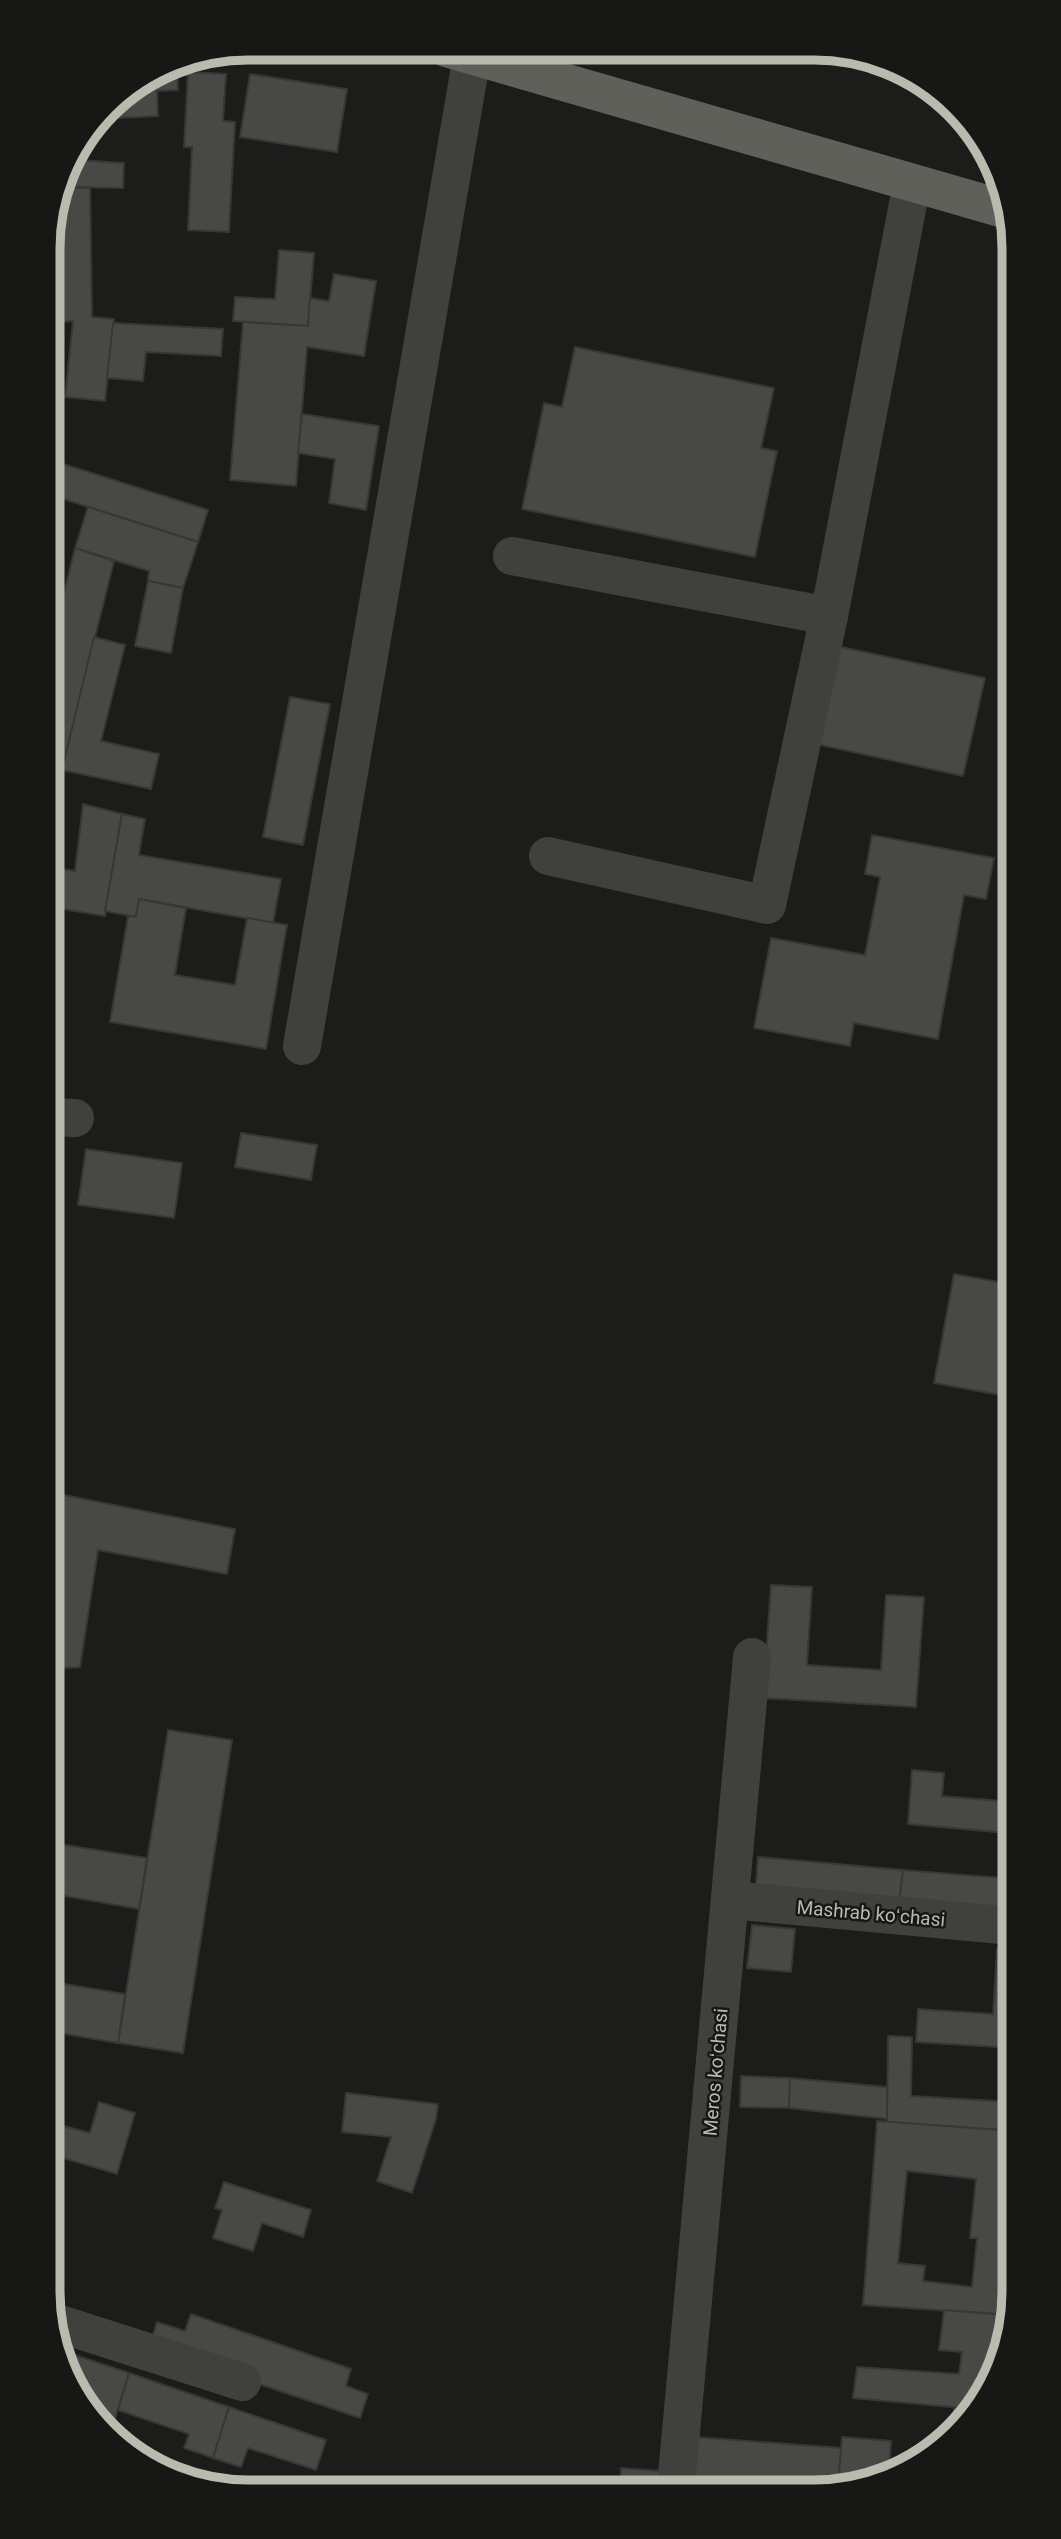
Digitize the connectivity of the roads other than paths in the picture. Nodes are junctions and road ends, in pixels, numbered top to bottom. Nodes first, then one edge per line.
1 (458, 60) edge
2 (487, 60) edge
3 (912, 183) junction
4 (997, 207) edge
5 (512, 556) dead end
6 (828, 616) junction
7 (548, 856) dead end
8 (302, 1046) dead end
9 (752, 1657) dead end
10 (731, 1899) junction
11 (1001, 1925) edge
12 (63, 2325) edge
13 (242, 2382) dead end
14 (677, 2480) edge

1 - 8 street
2 - 3 main road
3 - 4 main road
3 - 6 street
5 - 6 street
6 - 7 street
9 - 10 street, Meros koʻchasi
10 - 11 street, Mashrab koʻchasi
10 - 14 street, Meros koʻchasi
12 - 13 street

